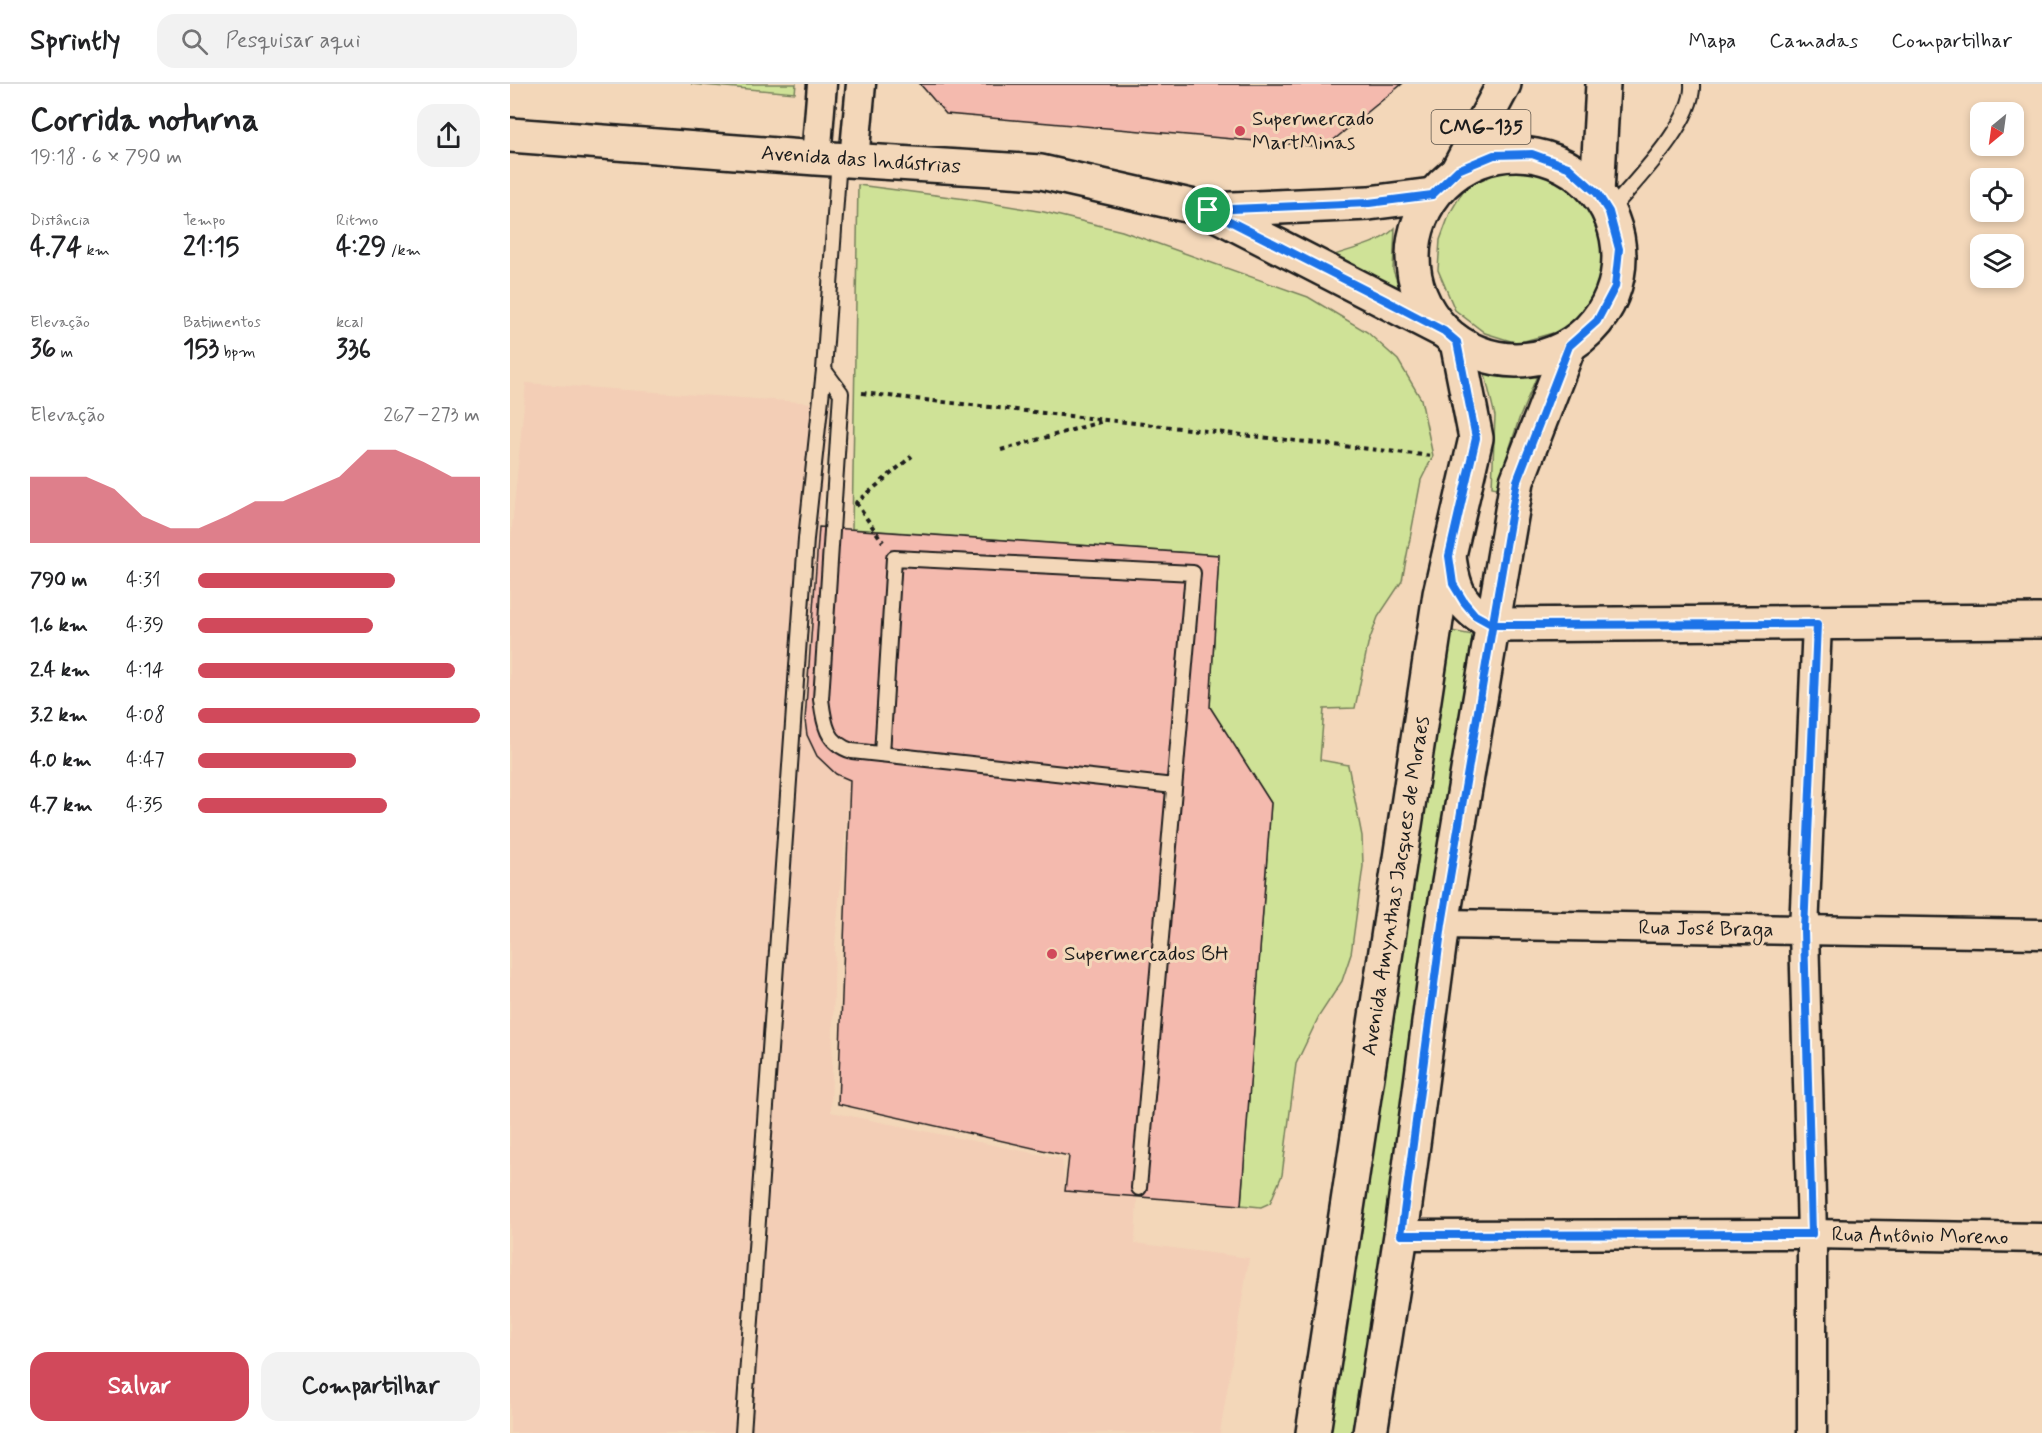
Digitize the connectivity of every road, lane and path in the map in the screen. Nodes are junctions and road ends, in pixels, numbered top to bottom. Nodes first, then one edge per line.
1 (822, 84) edge
2 (861, 84) edge
3 (1504, 84) edge
4 (1603, 84) edge
5 (1692, 84) edge
6 (510, 135) edge
7 (836, 159) junction
8 (1458, 170) junction
9 (1432, 195) junction
10 (1603, 202) junction
11 (1208, 210) junction
12 (1450, 336) junction
13 (1569, 346) junction
14 (824, 370) junction
15 (841, 393) junction
16 (862, 393) junction
17 (861, 404) dead end
18 (1108, 420) junction
19 (1001, 450) dead end
20 (912, 456) dead end
21 (1433, 456) dead end
22 (857, 492) dead end
23 (856, 503) junction
24 (1449, 556) junction
25 (894, 558) junction
26 (2042, 621) edge
27 (1817, 624) junction
28 (1493, 625) junction
29 (882, 754) junction
30 (1174, 786) junction
31 (1442, 924) junction
32 (1804, 931) junction
33 (2042, 934) edge
34 (1139, 1188) dead end
35 (1812, 1234) junction
36 (1401, 1235) junction
37 (2042, 1238) edge
38 (743, 1433) edge
39 (1313, 1433) edge
40 (1370, 1433) edge
41 (1812, 1433) edge

1 - 7 street
2 - 7 street
3 - 8 main road, CMG-135
4 - 10 main road, CMG-135
5 - 10 lane
6 - 7 main road, Avenida das Indústrias
7 - 11 main road, Avenida das Indústrias
7 - 14 lane
8 - 9 main road, CMG-135
8 - 10 main road, CMG-135
9 - 11 main road, Avenida das Indústrias
9 - 12 main road, CMG-135
10 - 13 main road, CMG-135
11 - 12 main road, Avenida das Indústrias
12 - 13 main road, CMG-135
12 - 24 main road, Avenida Amynthas Jacques de Moraes / CMG-135
13 - 28 main road, CMG-135
14 - 15 lane
14 - 38 lane
15 - 16 path
15 - 29 lane
16 - 17 path
16 - 18 path
18 - 19 path
18 - 21 path
20 - 23 path
22 - 23 path
23 - 25 path
24 - 28 main road
24 - 39 main road, Avenida Amynthas Jacques de Moraes / CMG-135
25 - 29 lane
25 - 30 lane
26 - 27 main road
27 - 28 main road
27 - 32 street
28 - 31 main road, CMG-135
29 - 30 lane
30 - 34 lane
31 - 32 street, Rua José Braga
31 - 36 main road, CMG-135
32 - 33 street, Rua José Braga
32 - 35 street
35 - 36 street, Rua Antônio Moreno
35 - 37 street, Rua Antônio Moreno
35 - 41 street
36 - 40 main road, CMG-135

